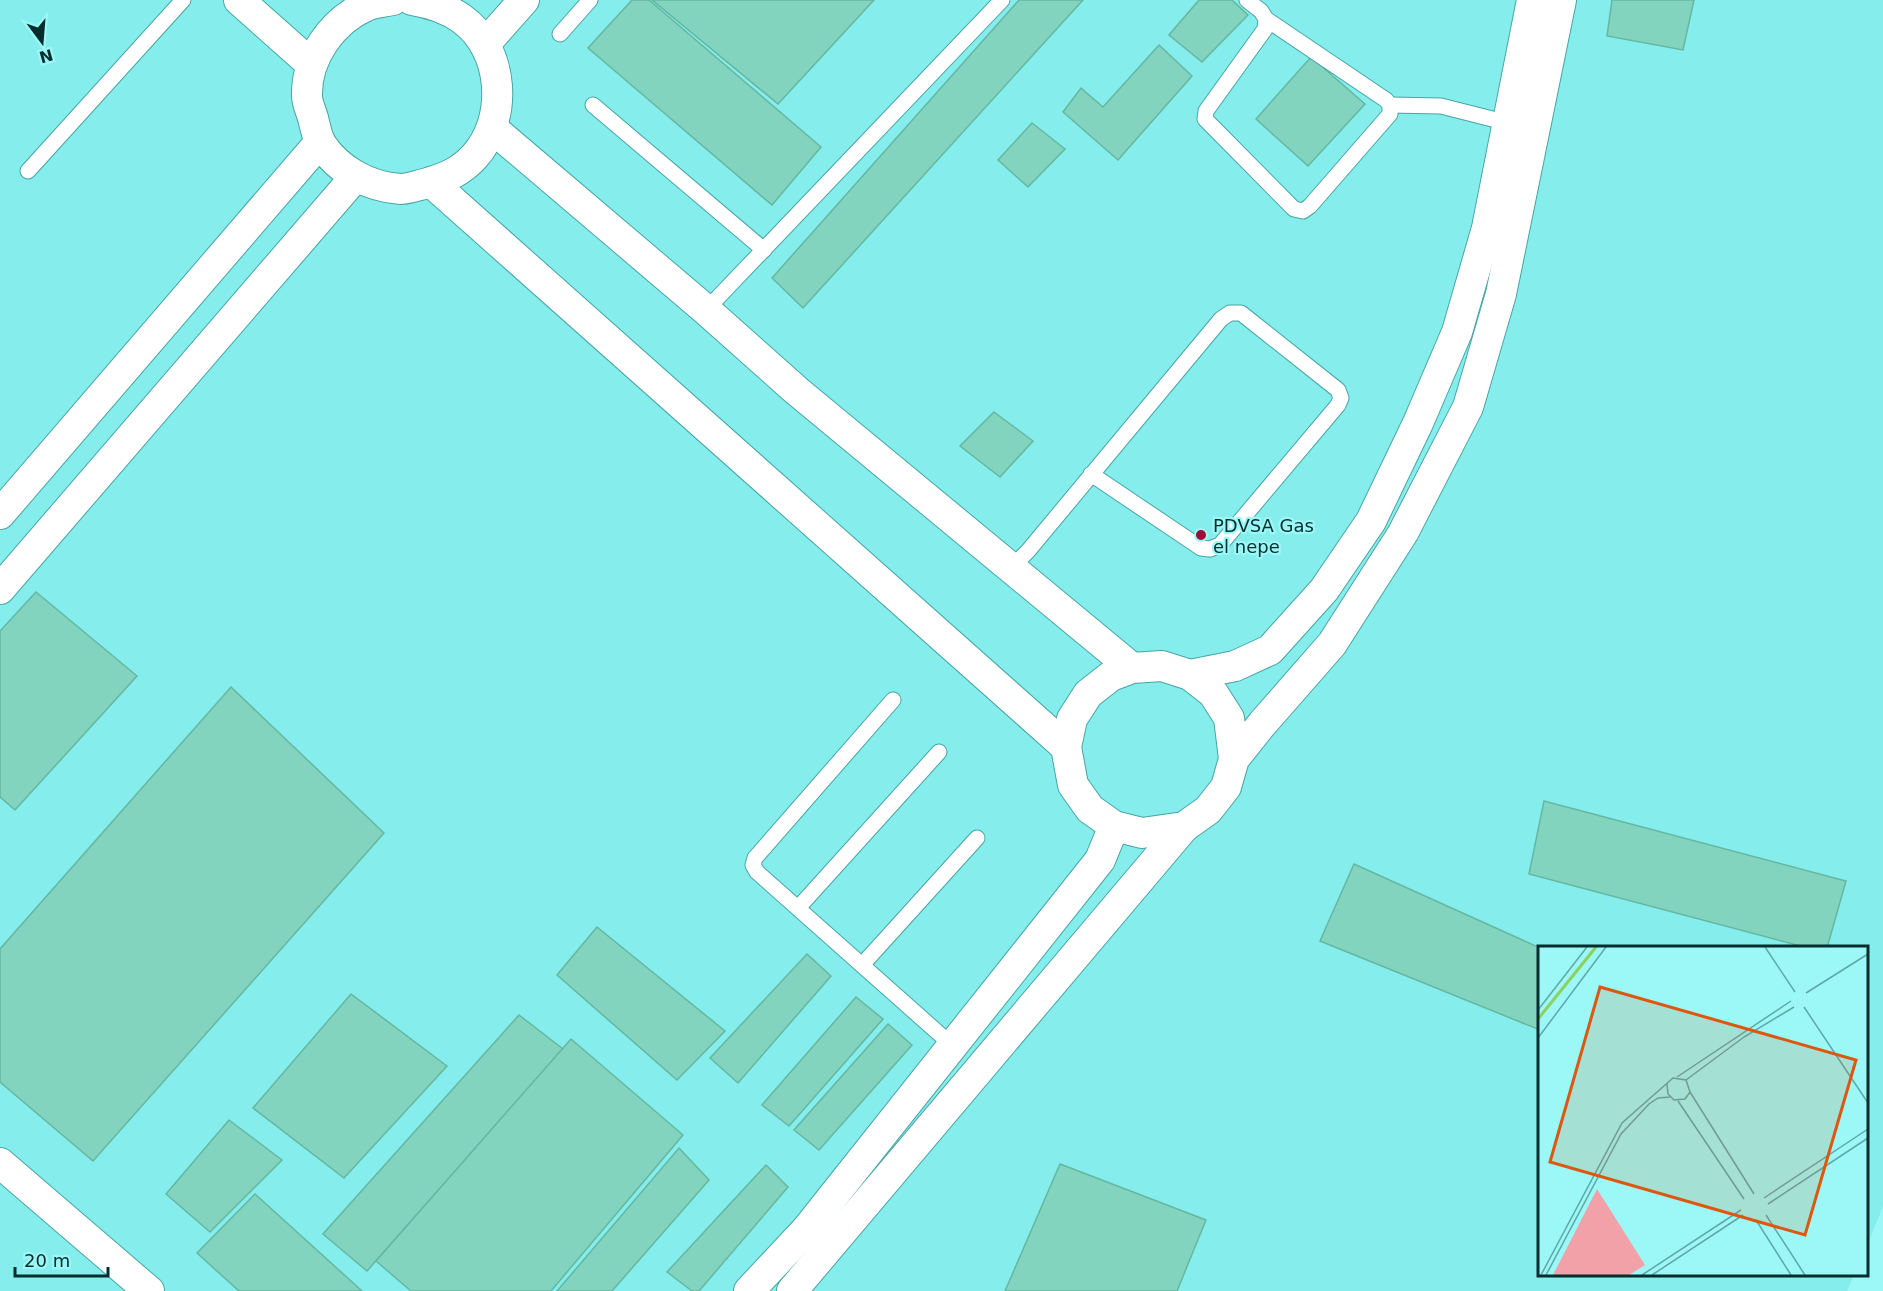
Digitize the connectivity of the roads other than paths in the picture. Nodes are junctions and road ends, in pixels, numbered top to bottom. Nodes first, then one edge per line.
1 (183, 0) edge
2 (238, 0) edge
3 (412, 0) edge
4 (524, 0) edge
5 (590, 0) edge
6 (1002, 0) edge
7 (1247, 0) edge
8 (1532, 0) edge
9 (1562, 0) edge
10 (375, 2) edge
11 (471, 10) edge
12 (1266, 19) junction
13 (561, 34) dead end
14 (485, 44) junction
15 (312, 64) junction
16 (593, 105) dead end
17 (1390, 105) junction
18 (1521, 127) junction
19 (492, 128) junction
20 (320, 142) junction
21 (28, 171) dead end
22 (356, 176) junction
23 (431, 182) junction
24 (764, 250) junction
25 (706, 310) junction
26 (57, 448) junction
27 (1091, 474) junction
28 (93, 482) junction
29 (0, 514) edge
30 (1011, 568) junction
31 (0, 589) edge
32 (1132, 668) junction
33 (1190, 675) junction
34 (893, 700) dead end
35 (1066, 747) junction
36 (939, 752) dead end
37 (1234, 759) junction
38 (1114, 826) junction
39 (1184, 827) junction
40 (977, 838) dead end
41 (798, 908) junction
42 (862, 965) junction
43 (953, 1046) junction
44 (0, 1163) edge
45 (149, 1291) edge
46 (749, 1291) edge
47 (792, 1291) edge

1 - 21 lane
2 - 15 street
3 - 11 street
4 - 14 street
5 - 13 lane
6 - 24 lane
7 - 12 lane
8 - 18 street
9 - 18 street
10 - 15 street
11 - 14 street
12 - 17 lane
12 - 17 lane
14 - 19 street
15 - 20 street
16 - 24 lane
17 - 18 lane
18 - 33 street
18 - 37 street
19 - 23 street
19 - 25 street
20 - 22 street
20 - 26 street
22 - 23 street
22 - 28 street
23 - 35 street
24 - 25 lane
25 - 30 street
26 - 28 street
26 - 29 street
27 - 27 lane
27 - 30 lane
28 - 31 street
30 - 32 street
32 - 33 street
32 - 35 street
33 - 37 street
34 - 41 lane
35 - 38 street
36 - 41 lane
37 - 39 street
38 - 39 street
38 - 43 street
39 - 47 street
40 - 42 lane
41 - 42 lane
42 - 43 lane
43 - 46 street
44 - 45 street

